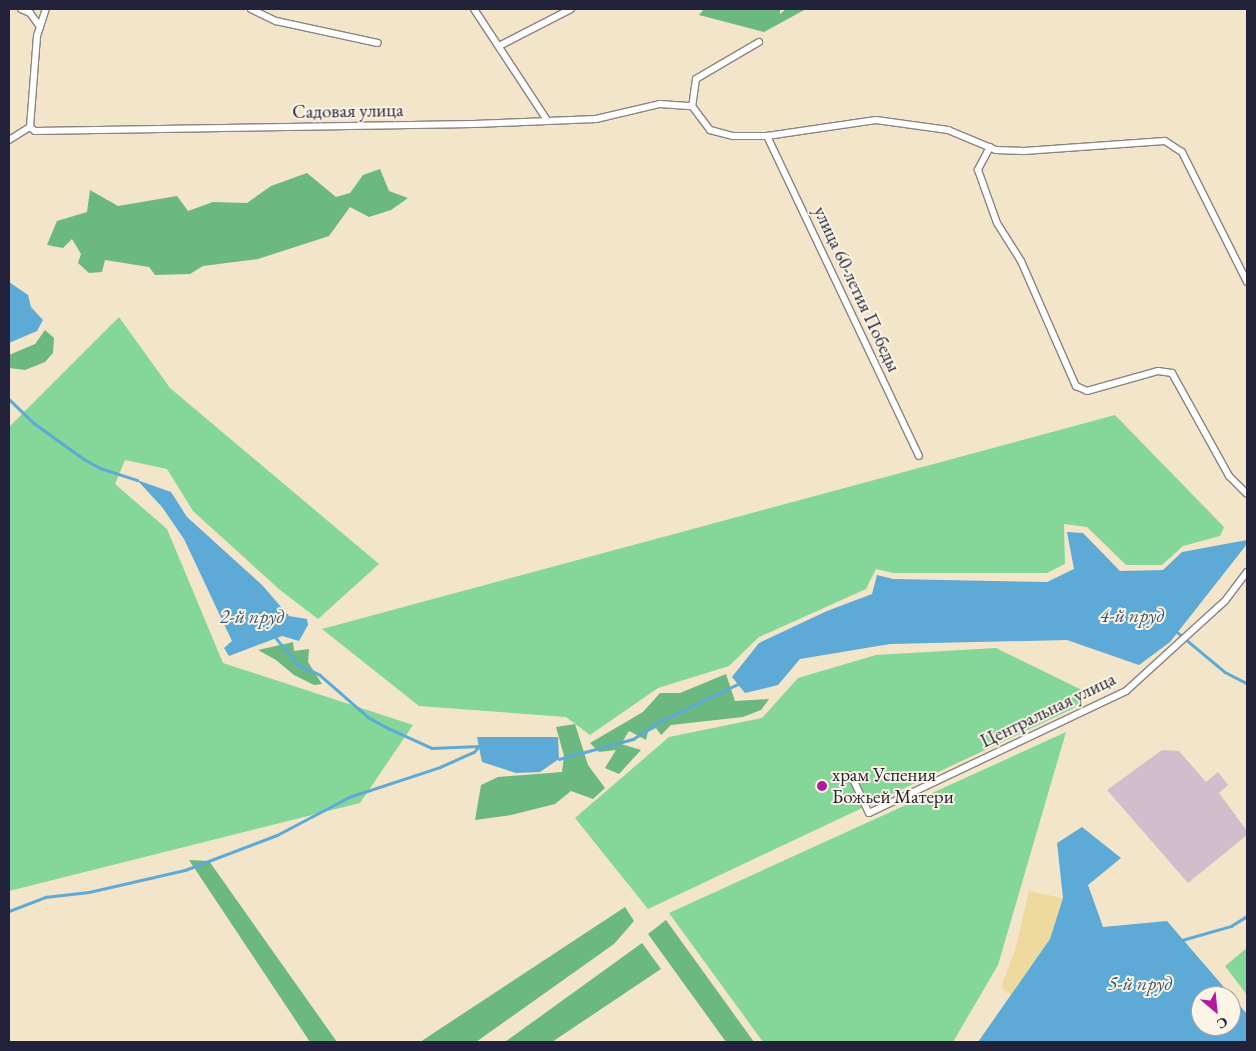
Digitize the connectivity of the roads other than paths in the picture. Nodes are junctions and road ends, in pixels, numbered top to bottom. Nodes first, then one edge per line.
1 (21, 9) edge
2 (46, 9) edge
3 (250, 9) edge
4 (474, 9) edge
5 (571, 9) edge
6 (40, 27) junction
7 (759, 42) dead end
8 (378, 43) dead end
9 (499, 46) junction
10 (692, 106) junction
11 (547, 120) junction
12 (30, 127) junction
13 (768, 136) junction
14 (9, 140) edge
15 (990, 147) junction
16 (1247, 282) edge
17 (919, 456) dead end
18 (1247, 494) edge
19 (1247, 572) edge
20 (851, 775) dead end

1 - 6 street
2 - 6 street
3 - 8 street
4 - 9 street
5 - 9 street
6 - 12 street
7 - 10 street
9 - 11 street
10 - 11 street, Садовая улица
10 - 13 street
11 - 12 street, Садовая улица
12 - 14 street
13 - 15 street
13 - 17 street, улица 60-летия Победы
15 - 16 street
15 - 18 street
19 - 20 street, Центральная улица

